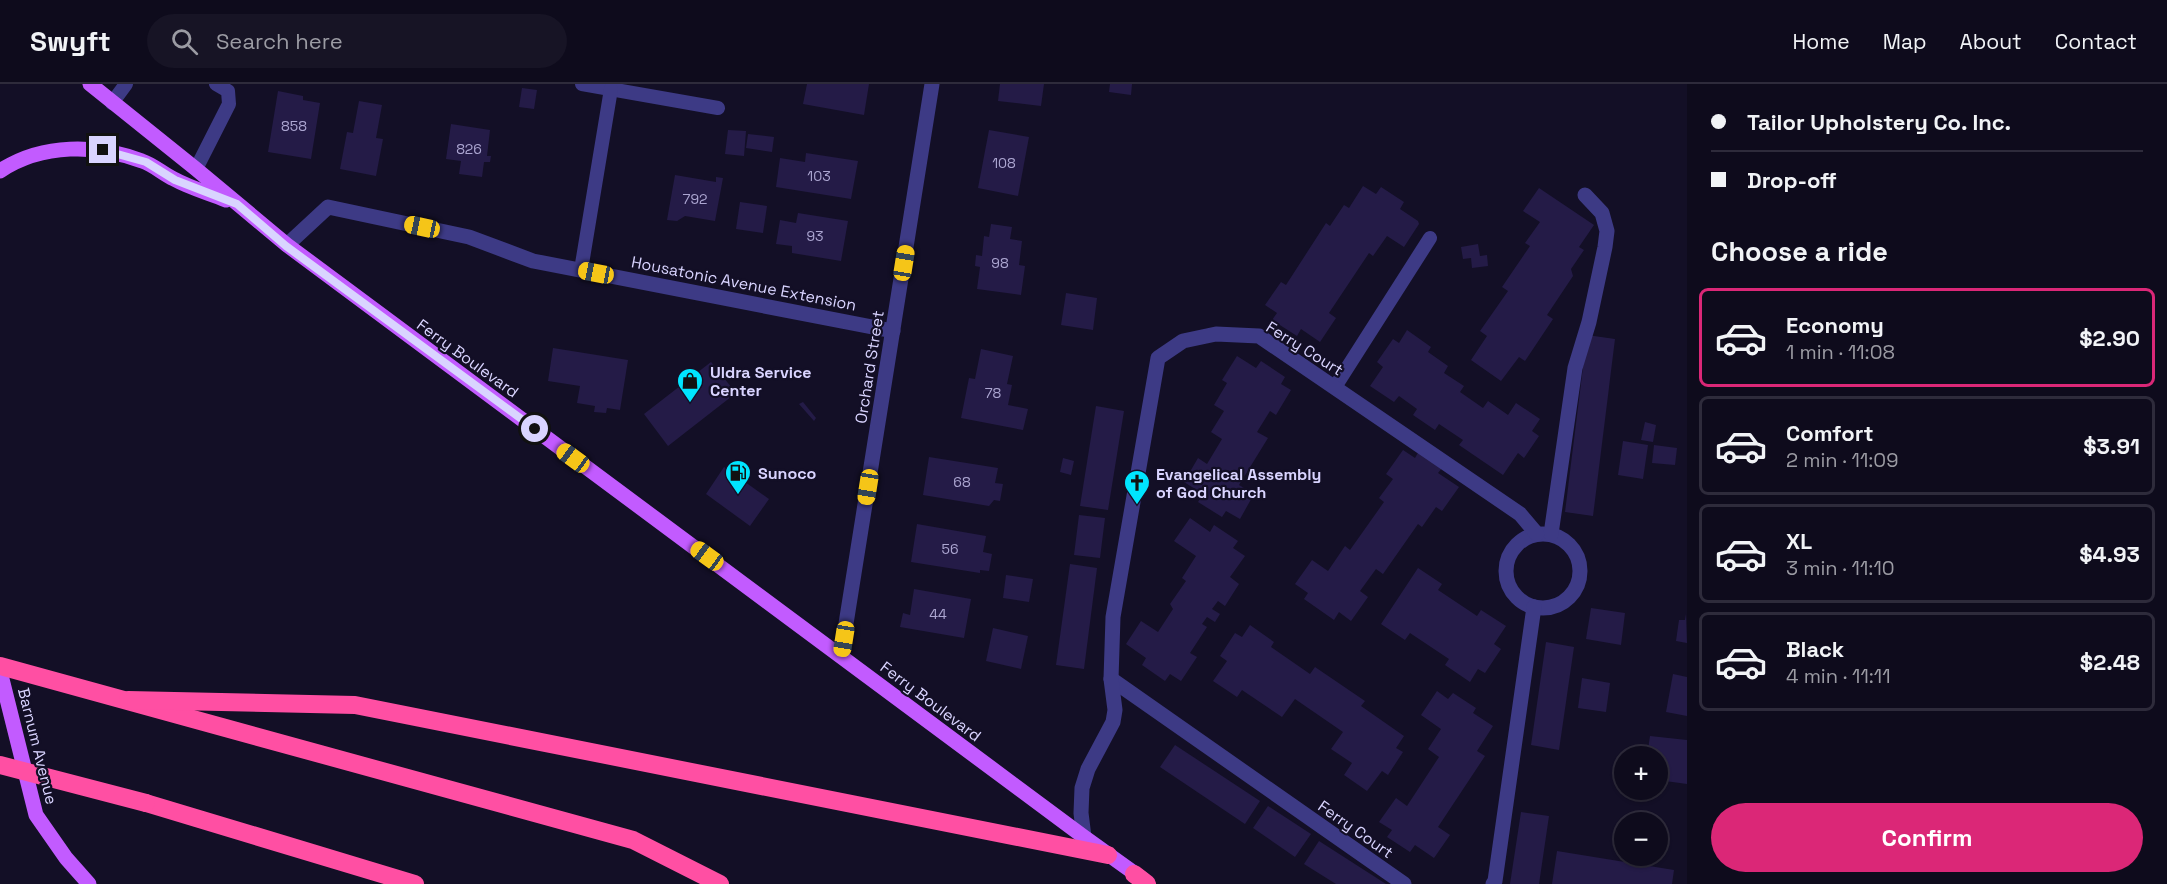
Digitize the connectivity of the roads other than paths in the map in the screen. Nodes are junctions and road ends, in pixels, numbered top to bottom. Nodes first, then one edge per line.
1 (90, 84) edge
2 (126, 84) edge
3 (216, 84) edge
4 (582, 84) edge
5 (932, 84) edge
6 (611, 89) junction
7 (112, 103) junction
8 (718, 108) dead end
9 (196, 169) junction
10 (0, 171) edge
11 (1586, 195) dead end
12 (237, 204) junction
13 (1430, 238) dead end
14 (286, 246) junction
15 (581, 270) junction
16 (894, 331) junction
17 (1335, 387) junction
18 (1544, 534) junction
19 (1534, 607) junction
20 (841, 655) junction
21 (0, 666) edge
22 (0, 671) edge
23 (1111, 680) junction
24 (128, 700) junction
25 (0, 765) edge
26 (1084, 837) junction
27 (1108, 855) junction
28 (1141, 881) edge
29 (89, 884) edge
30 (415, 884) edge
31 (720, 884) edge
32 (1152, 884) edge
33 (1404, 884) edge
34 (1493, 884) edge

1 - 7 main road, Ferry Boulevard
2 - 7 lane
3 - 9 lane
4 - 6 lane
5 - 16 street, Orchard Street
6 - 8 lane
6 - 15 lane
7 - 9 main road, Ferry Boulevard
9 - 12 main road, Ferry Boulevard
10 - 12 main road
11 - 18 street
12 - 14 main road, Ferry Boulevard
13 - 17 lane
14 - 15 street, Housatonic Avenue Extension
14 - 20 main road, Ferry Boulevard
15 - 16 street, Housatonic Avenue Extension
16 - 20 street, Orchard Street
17 - 18 street, Ferry Court
17 - 23 street, Ferry Court
18 - 19 street
18 - 19 street, Ferry Court
19 - 34 street
20 - 26 main road, Ferry Boulevard
21 - 24 highway
22 - 29 main road, Barnum Avenue
23 - 26 street, Ferry Court
23 - 33 street, Ferry Court
24 - 27 highway
24 - 31 highway
25 - 30 highway, bridge
26 - 27 main road, Ferry Boulevard
27 - 28 main road, Ferry Boulevard
28 - 32 main road, Ferry Boulevard

